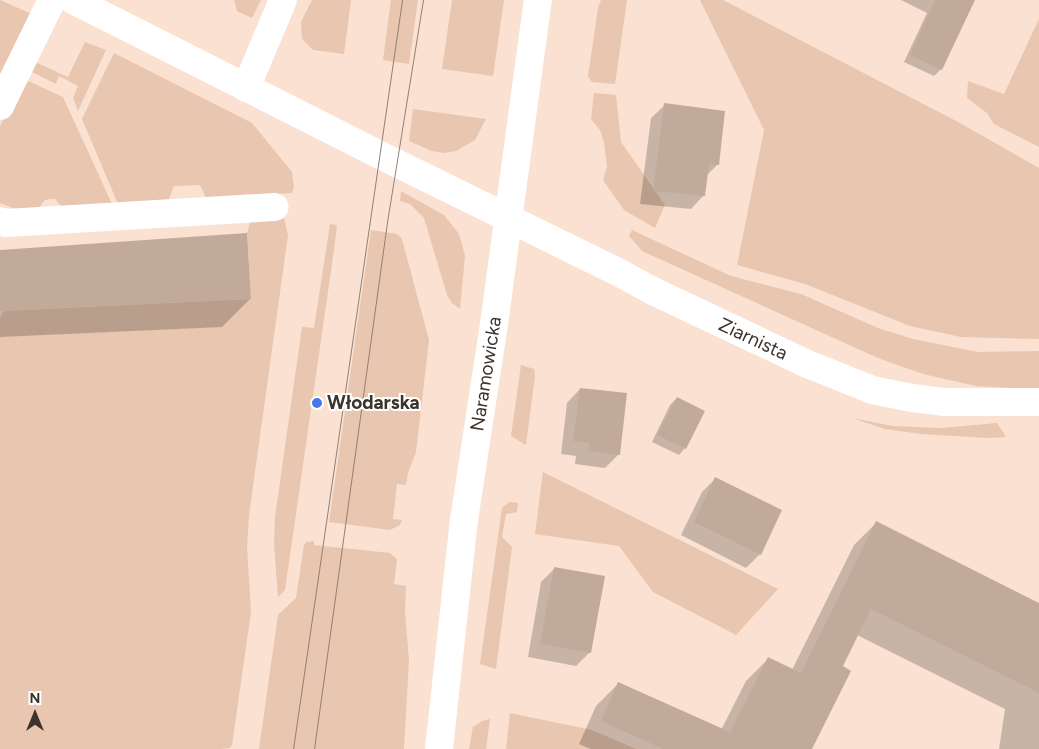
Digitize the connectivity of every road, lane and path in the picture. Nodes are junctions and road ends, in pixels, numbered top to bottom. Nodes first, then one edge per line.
1 (52, 0) edge
2 (73, 0) edge
3 (283, 0) edge
4 (538, 0) edge
5 (246, 88) junction
6 (0, 106) edge
7 (274, 207) dead end
8 (508, 218) junction
9 (0, 221) edge
10 (1027, 402) edge
11 (439, 749) edge

1 - 6 street
2 - 5 street
3 - 5 street
4 - 8 street, Naramowicka
5 - 8 street
7 - 9 street
8 - 10 street, Ziarnista
8 - 11 street, Naramowicka

